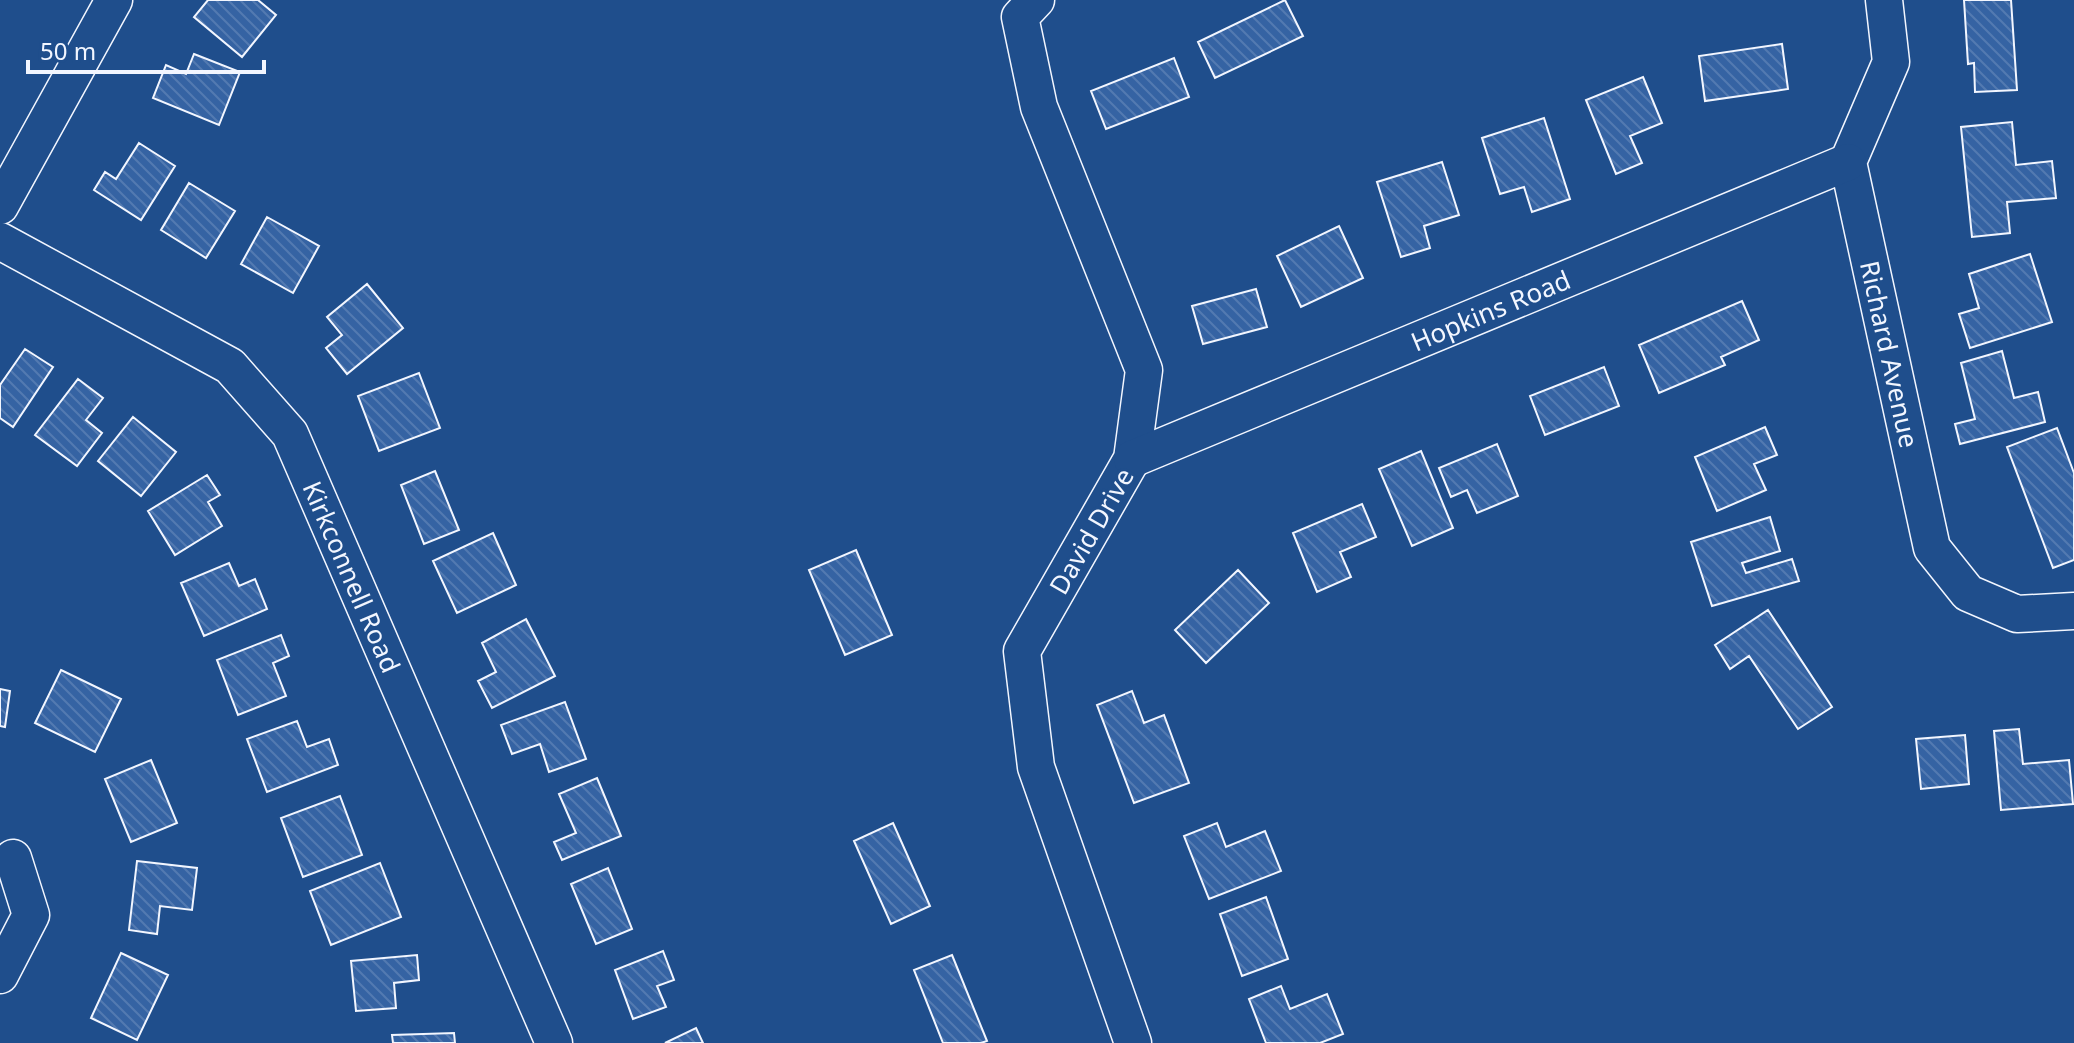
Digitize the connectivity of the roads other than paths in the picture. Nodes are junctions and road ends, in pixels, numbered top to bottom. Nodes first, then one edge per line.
1 (114, 0) edge
2 (1884, 0) edge
3 (1028, 8) edge
4 (1848, 162) junction
5 (0, 206) edge
6 (0, 241) edge
7 (1132, 459) junction
8 (2074, 611) edge
9 (13, 858) dead end
10 (0, 975) edge
11 (554, 1043) edge
12 (1133, 1043) edge

1 - 5 street
2 - 4 street
3 - 7 street, David Drive
4 - 7 street, Hopkins Road
4 - 8 street, Richard Avenue
6 - 11 street, Kirkconnell Road
7 - 12 street, David Drive
9 - 10 street

